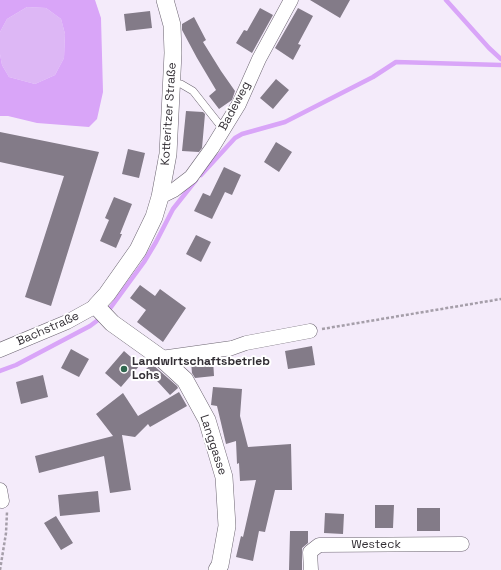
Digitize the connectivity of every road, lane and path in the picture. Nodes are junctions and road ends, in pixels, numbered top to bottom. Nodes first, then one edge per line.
1 (165, 0) edge
2 (291, 0) edge
3 (172, 83) junction
4 (223, 129) junction
5 (160, 197) junction
6 (501, 299) edge
7 (102, 312) junction
8 (310, 331) joint
9 (0, 350) edge
10 (161, 358) junction
11 (1, 495) edge
12 (462, 544) dead end
13 (0, 570) edge
14 (217, 570) edge
15 (310, 570) edge

1 - 3 street, Kotteritzer Straße
2 - 4 street, Badeweg
3 - 4 lane
3 - 5 street, Kotteritzer Straße
4 - 5 street, Badeweg
5 - 7 street, Kotteritzer Straße
6 - 8 path
7 - 9 street, Bachstraße
7 - 10 street, Langgasse
8 - 10 street
10 - 14 street, Langgasse
11 - 13 path
12 - 15 street, Westeck

